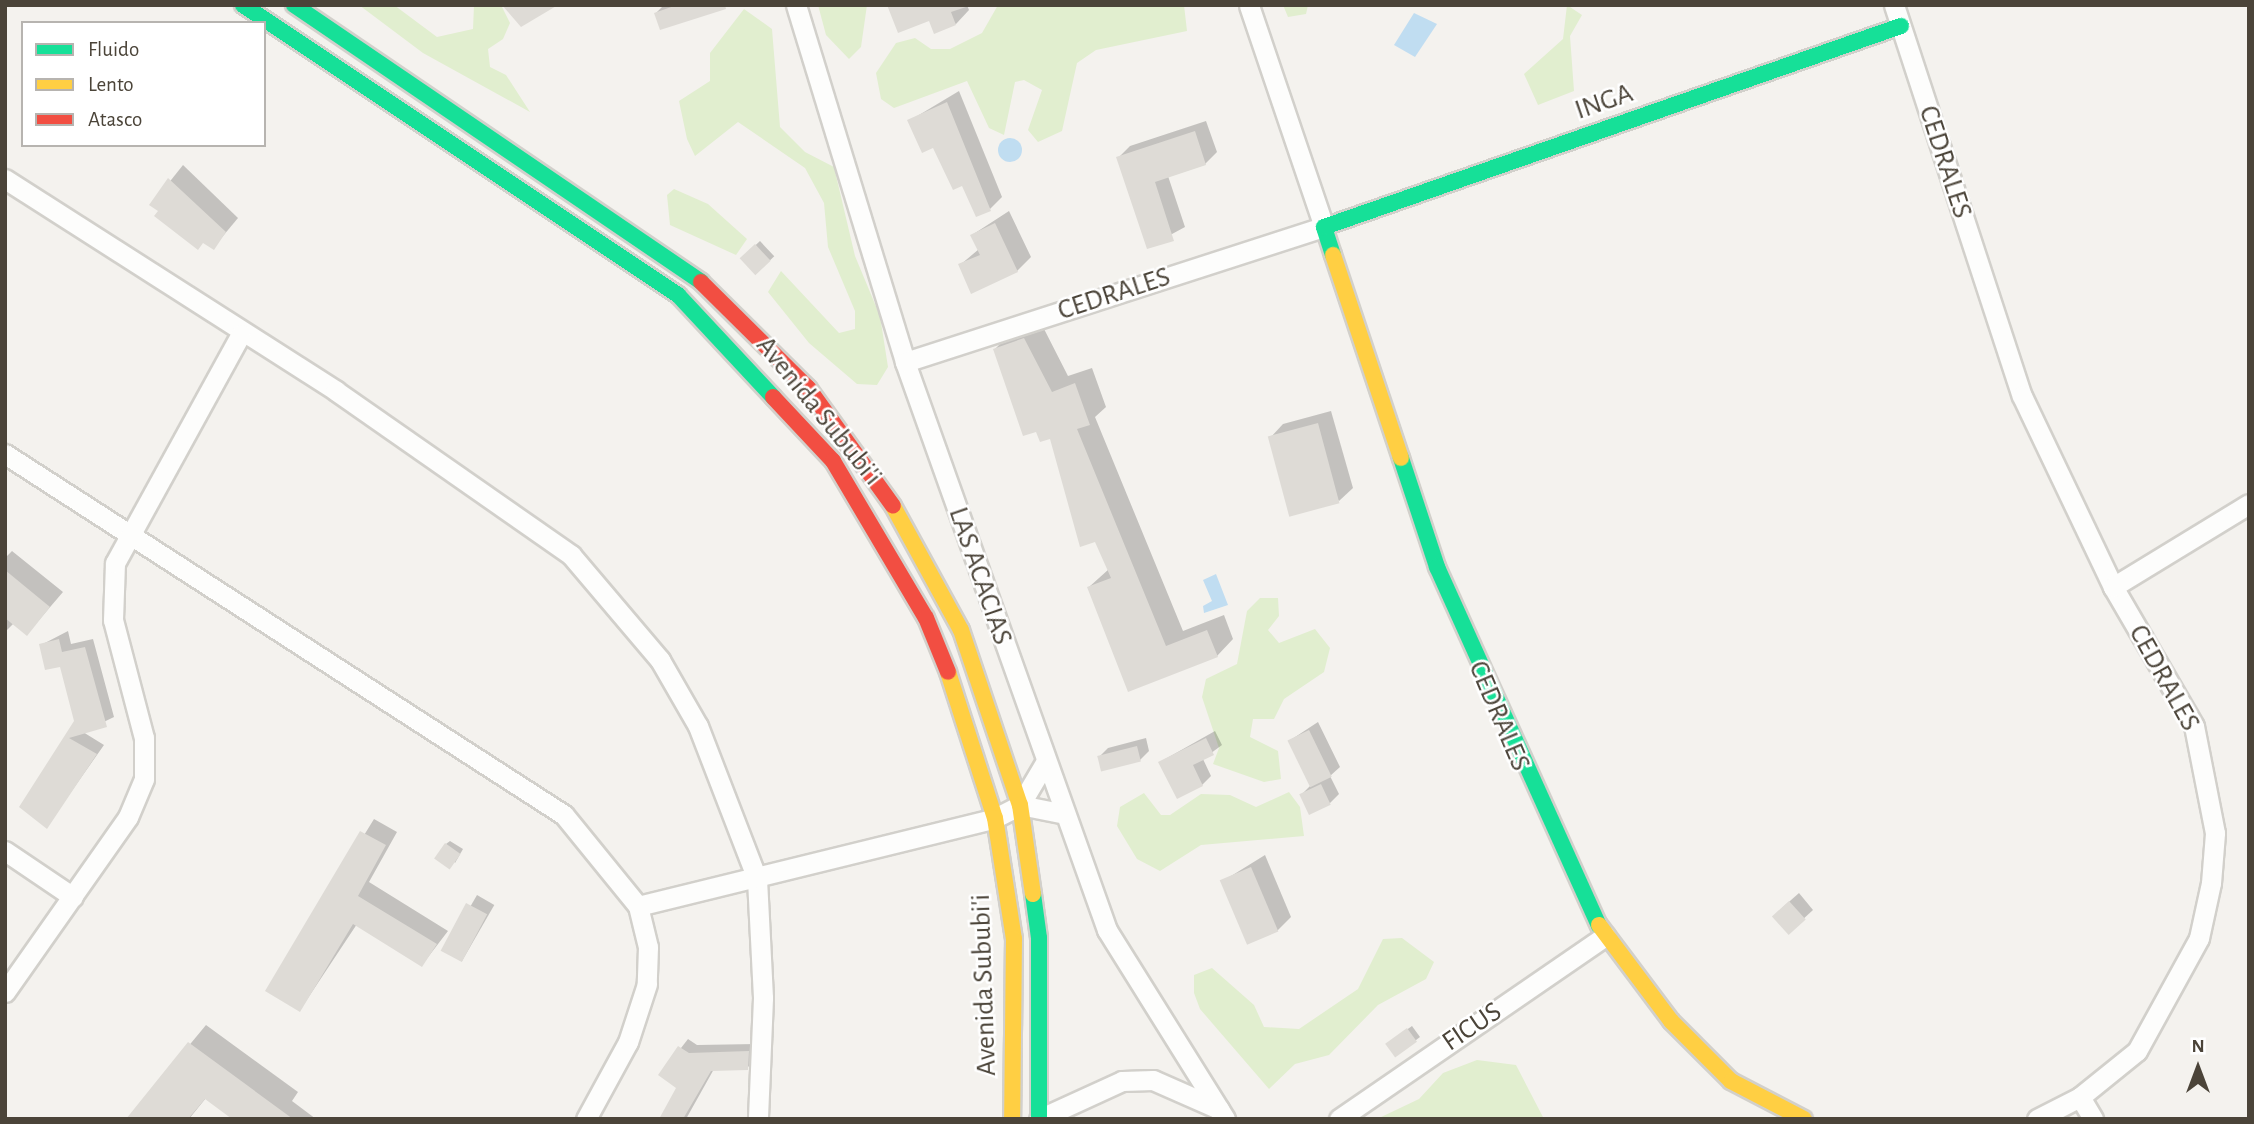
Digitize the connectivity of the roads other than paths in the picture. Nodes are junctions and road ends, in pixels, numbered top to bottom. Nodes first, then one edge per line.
1 (243, 5) edge
2 (294, 5) edge
3 (796, 5) edge
4 (1249, 5) edge
5 (1894, 5) edge
6 (1901, 26) junction
7 (5, 179) edge
8 (1324, 227) junction
9 (241, 334) junction
10 (905, 362) junction
11 (5, 454) edge
12 (2249, 504) edge
13 (126, 532) junction
14 (2113, 587) junction
15 (1046, 761) junction
16 (1020, 805) junction
17 (1065, 814) junction
18 (995, 818) junction
19 (5, 851) edge
20 (757, 879) junction
21 (73, 897) junction
22 (638, 906) junction
23 (1605, 936) junction
24 (5, 992) edge
25 (2080, 1097) junction
26 (1222, 1114) edge
27 (586, 1119) edge
28 (758, 1119) edge
29 (1012, 1119) edge
30 (1039, 1119) edge
31 (1339, 1119) edge
32 (1804, 1119) edge
33 (2037, 1119) edge
34 (2093, 1119) edge

1 - 18 street, Avenida Sububi'i
2 - 16 street, Avenida Sububi'i
3 - 10 street, LAS ACACIAS
4 - 8 street, CEDRALES
5 - 6 street, CEDRALES
6 - 8 street, INGA
6 - 14 street, CEDRALES
7 - 9 street
8 - 10 street, CEDRALES
8 - 23 street, CEDRALES
9 - 13 street
9 - 20 street
10 - 15 street, LAS ACACIAS
11 - 13 street
12 - 14 street
13 - 21 street
13 - 22 street
14 - 25 street, CEDRALES
15 - 16 street
15 - 17 street, LAS ACACIAS
16 - 17 street
16 - 18 street
16 - 30 street, Avenida Sububi'i
17 - 26 street, LAS ACACIAS
18 - 20 street
18 - 29 street, Avenida Sububi'i
19 - 21 street
20 - 22 street
20 - 28 street
21 - 24 street
22 - 27 street
23 - 31 street, FICUS
23 - 32 street, CEDRALES
25 - 33 street, CEDRALES
25 - 34 street
26 - 30 street

